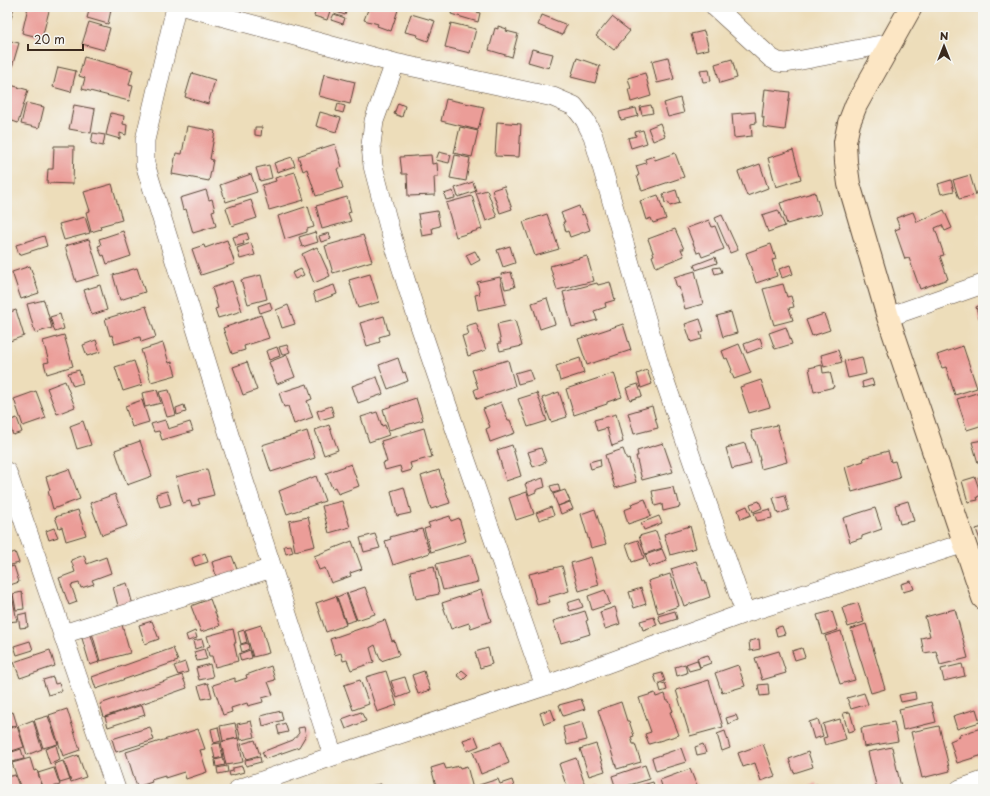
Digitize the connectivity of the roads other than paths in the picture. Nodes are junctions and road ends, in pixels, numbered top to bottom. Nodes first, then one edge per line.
1 (176, 7) edge
2 (187, 7) edge
3 (715, 7) edge
4 (911, 7) edge
5 (890, 43) junction
6 (395, 63) junction
7 (983, 284) edge
8 (888, 317) junction
9 (7, 472) edge
10 (965, 543) junction
11 (272, 568) junction
12 (983, 598) edge
13 (745, 613) junction
14 (63, 634) junction
15 (545, 686) junction
16 (333, 756) junction
17 (983, 781) edge
18 (116, 789) edge
19 (239, 789) edge
20 (960, 789) edge

1 - 11 street
2 - 6 street
3 - 5 street
4 - 5 street
5 - 8 street
6 - 13 street
6 - 15 street
7 - 8 street
8 - 10 street
9 - 14 street
10 - 12 street
10 - 13 street
11 - 14 street
11 - 16 street
13 - 15 street
14 - 18 street
15 - 16 street
16 - 19 street
17 - 20 street

